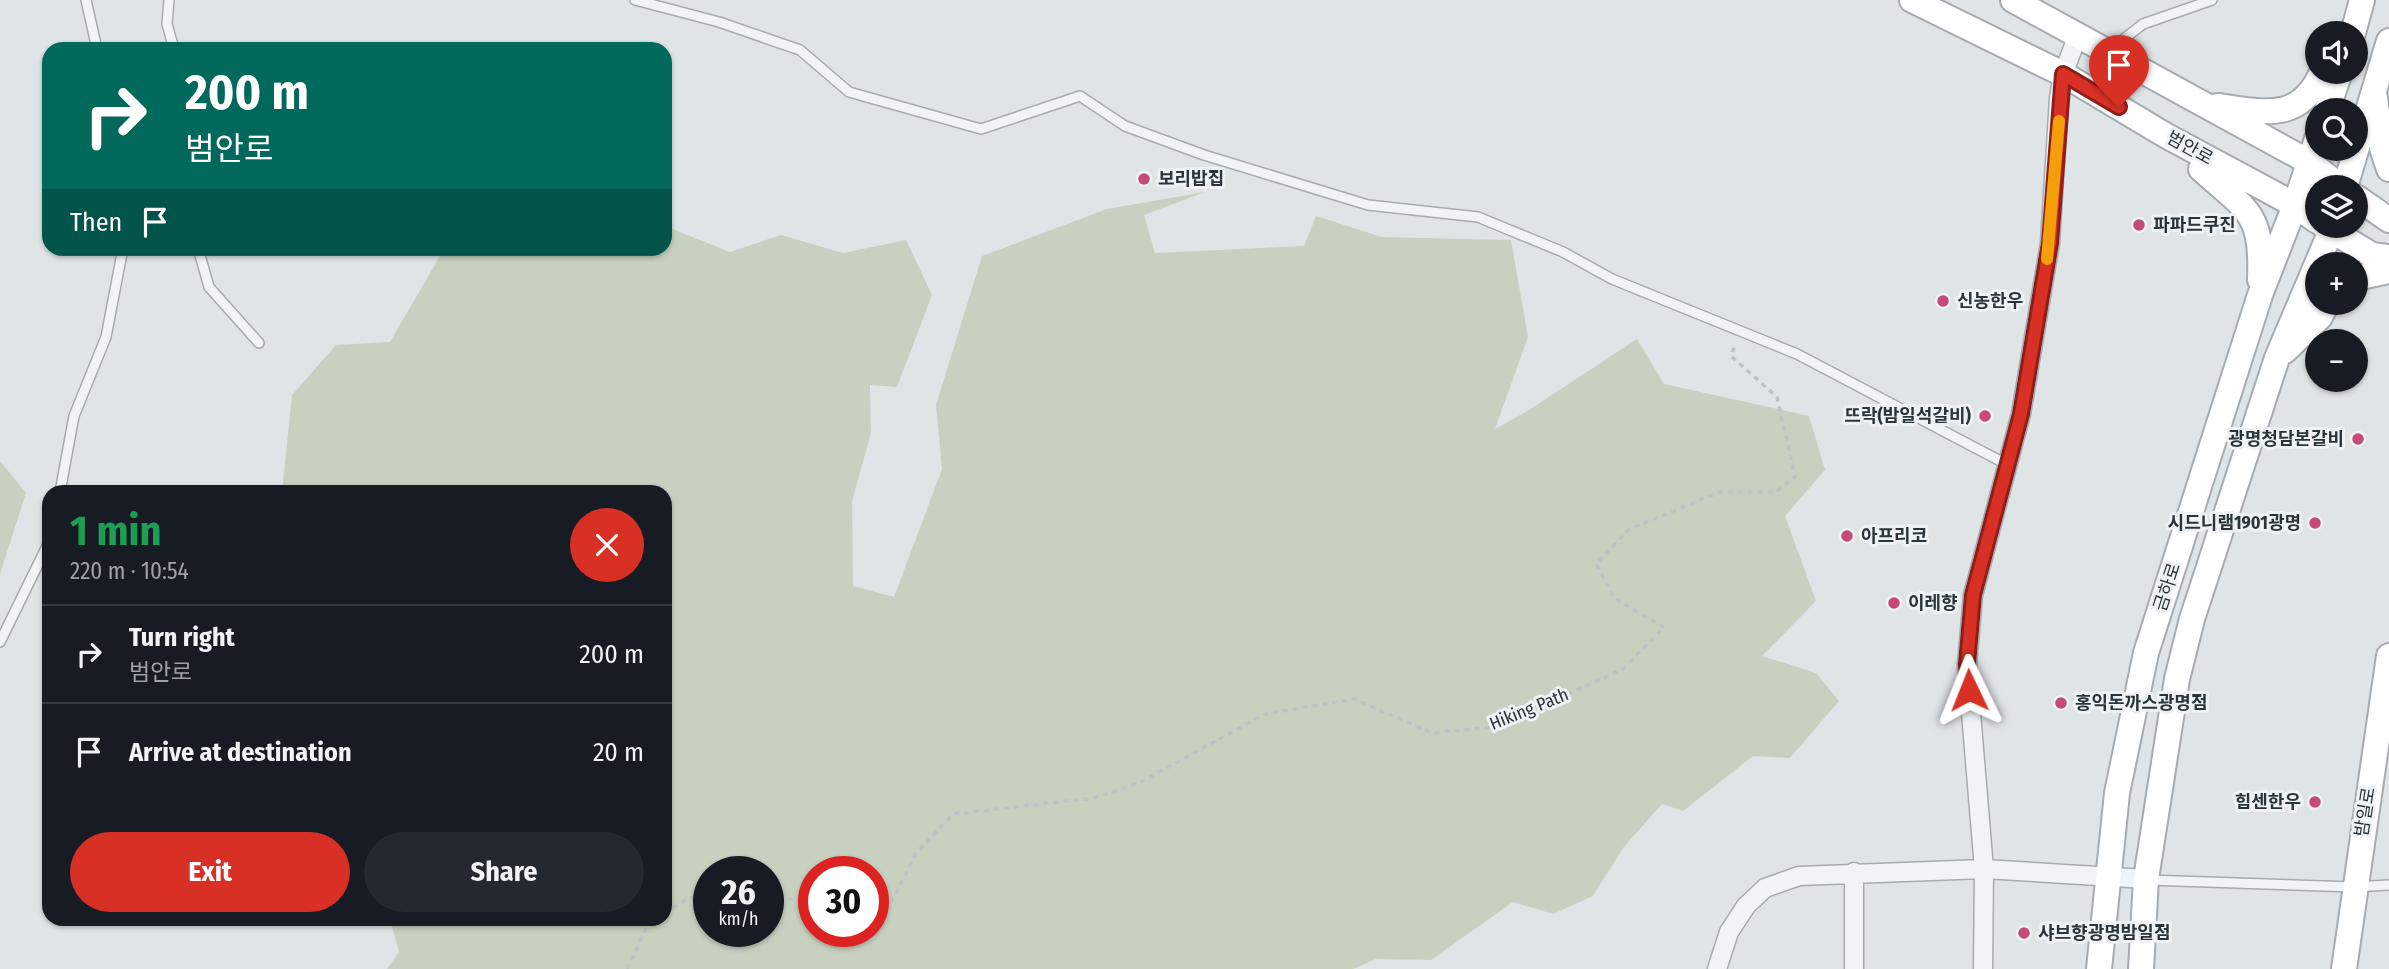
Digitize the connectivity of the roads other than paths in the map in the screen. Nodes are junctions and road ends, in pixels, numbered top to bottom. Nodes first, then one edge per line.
1 (86, 0) edge
2 (169, 0) edge
3 (635, 0) edge
4 (1912, 0) edge
5 (2013, 0) edge
6 (2212, 0) edge
7 (2362, 0) edge
8 (2356, 21) edge
9 (2078, 36) junction
10 (2389, 41) edge
11 (95, 42) edge
12 (172, 42) edge
13 (2108, 52) junction
14 (2063, 74) junction
15 (2316, 84) edge
16 (2374, 89) junction
17 (2203, 104) junction
18 (2165, 135) junction
19 (2305, 147) edge
20 (2309, 161) edge
21 (2322, 161) edge
22 (2389, 169) edge
23 (2333, 175) edge
24 (2347, 175) edge
25 (2295, 205) junction
26 (2368, 205) edge
27 (2305, 212) edge
28 (2389, 220) edge
29 (2322, 238) edge
30 (2345, 238) edge
31 (121, 256) edge
32 (200, 256) edge
33 (2389, 257) edge
34 (2389, 271) edge
35 (2368, 275) edge
36 (2260, 295) junction
37 (2321, 315) edge
38 (259, 343) dead end
39 (2277, 358) junction
40 (2006, 464) junction
41 (61, 485) edge
42 (42, 556) edge
43 (0, 642) edge
44 (2389, 656) edge
45 (1984, 869) junction
46 (1854, 872) junction
47 (2108, 878) junction
48 (2146, 879) junction
49 (2389, 885) edge
50 (2354, 887) junction
51 (1717, 969) edge
52 (1854, 969) edge
53 (1983, 969) edge
54 (2099, 969) edge
55 (2141, 969) edge
56 (2344, 969) edge

1 - 11 lane
2 - 12 lane
3 - 40 lane
4 - 14 main road, 범안로
5 - 9 main road
6 - 13 lane
7 - 8 main road
9 - 13 main road
9 - 14 street
10 - 16 main road
13 - 17 main road
14 - 18 main road, 범안로
14 - 40 street
15 - 17 main road
16 - 22 main road
16 - 24 main road
17 - 19 main road
18 - 25 main road, 범안로
18 - 36 main road
20 - 25 main road, 금하로
21 - 23 main road
25 - 27 main road, 범안로
25 - 36 main road, 금하로
26 - 28 main road
29 - 39 main road, 금하로
30 - 33 main road, 범안로
31 - 41 lane
32 - 38 lane
34 - 35 main road
36 - 47 main road, 금하로
37 - 39 main road
39 - 48 main road, 금하로
40 - 45 street
42 - 43 lane
44 - 50 main road, 밤일로
45 - 46 street
45 - 47 street
45 - 53 street
46 - 51 street
46 - 52 street
47 - 48 street
47 - 54 main road, 금하로
48 - 50 lane
48 - 55 main road, 금하로
49 - 50 lane
50 - 56 main road, 밤일로

